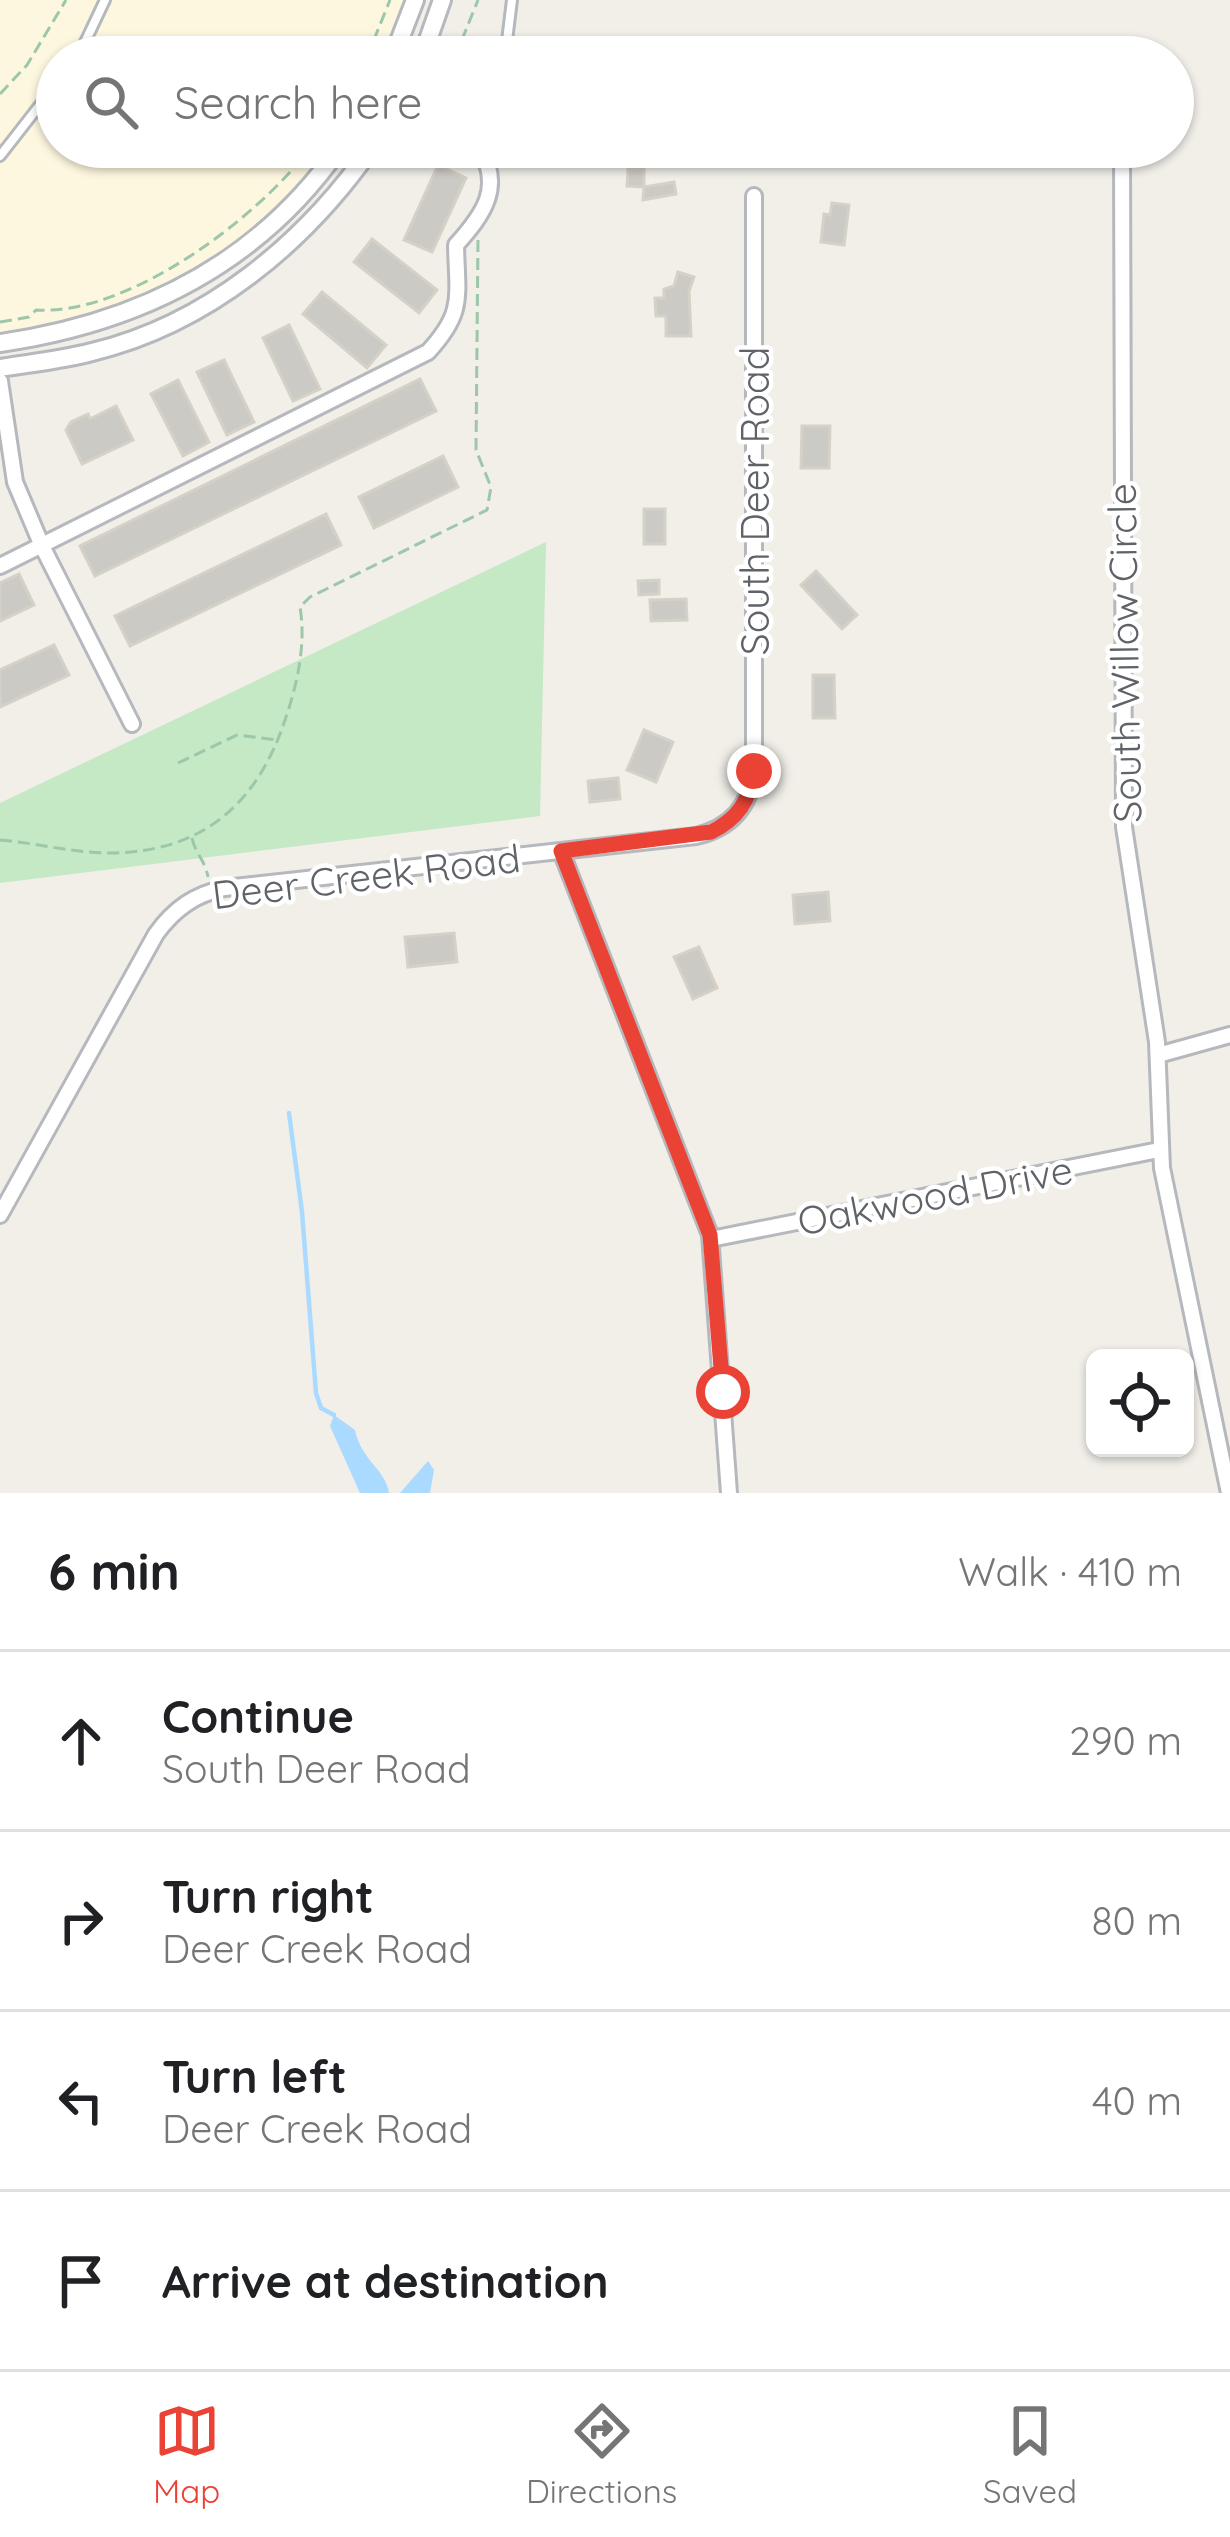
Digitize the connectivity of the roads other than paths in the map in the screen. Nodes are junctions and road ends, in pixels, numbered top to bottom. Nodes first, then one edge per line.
1 (106, 0) edge
2 (415, 0) edge
3 (442, 0) edge
4 (512, 0) edge
5 (88, 36) edge
6 (401, 36) edge
7 (429, 36) edge
8 (508, 36) edge
9 (36, 110) edge
10 (0, 157) edge
11 (322, 168) edge
12 (356, 168) edge
13 (488, 168) edge
14 (1122, 168) edge
15 (754, 196) dead end
16 (0, 343) edge
17 (0, 368) edge
18 (0, 381) edge
19 (42, 546) junction
20 (0, 566) edge
21 (132, 724) dead end
22 (744, 805) joint
23 (561, 851) junction
24 (1230, 1034) edge
25 (1158, 1055) junction
26 (1159, 1150) junction
27 (0, 1215) edge
28 (711, 1239) junction
29 (729, 1493) edge
30 (1229, 1493) edge

1 - 5 lane
2 - 6 street
3 - 7 street
4 - 8 lane
9 - 10 lane
11 - 16 street
12 - 17 street
13 - 19 street
14 - 25 street, South Willow Circle
15 - 22 street, South Deer Road
18 - 19 street
19 - 20 street
19 - 21 street
22 - 23 street, Deer Creek Road
23 - 27 street, Deer Creek Road
23 - 28 street
24 - 25 street
25 - 26 street, South Willow Circle
26 - 28 street, Oakwood Drive
26 - 30 street, South Willow Circle
28 - 29 street

